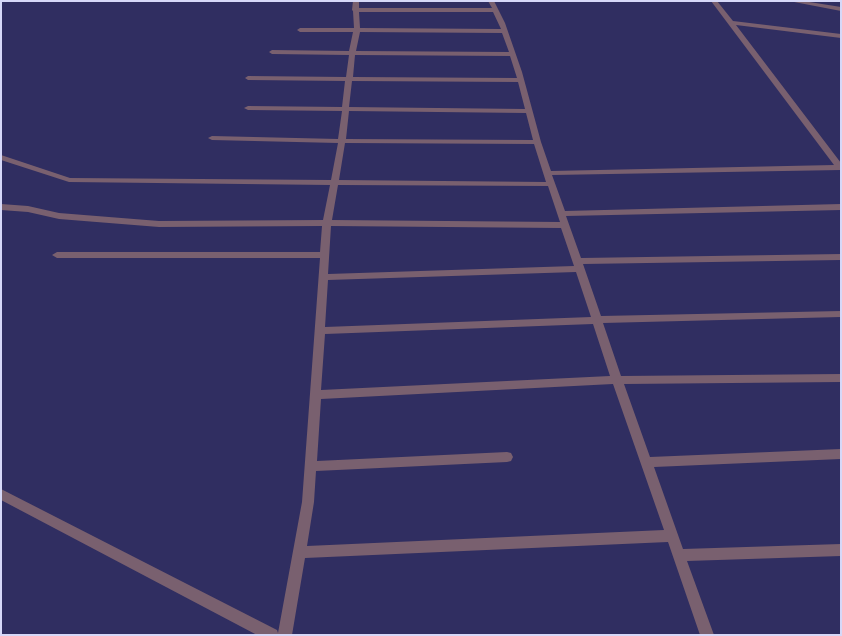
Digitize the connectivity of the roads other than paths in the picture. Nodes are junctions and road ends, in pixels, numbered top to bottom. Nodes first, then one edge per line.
1 (491, 1) edge
2 (714, 1) edge
3 (792, 1) edge
4 (355, 5) edge
5 (841, 9) edge
6 (496, 10) junction
7 (732, 23) junction
8 (300, 30) dead end
9 (356, 30) junction
10 (505, 31) junction
11 (841, 36) edge
12 (272, 52) dead end
13 (352, 53) junction
14 (513, 54) junction
15 (248, 78) dead end
16 (349, 79) junction
17 (521, 80) junction
18 (248, 108) dead end
19 (345, 110) junction
20 (528, 111) junction
21 (212, 138) dead end
22 (342, 141) junction
23 (537, 142) junction
24 (1, 157) edge
25 (841, 168) edge
26 (548, 174) junction
27 (334, 182) junction
28 (551, 184) junction
29 (1, 207) edge
30 (841, 207) edge
31 (561, 214) junction
32 (327, 223) junction
33 (565, 225) junction
34 (58, 255) dead end
35 (324, 255) junction
36 (841, 257) edge
37 (579, 265) junction
38 (323, 277) junction
39 (841, 314) edge
40 (597, 320) junction
41 (319, 331) junction
42 (841, 378) edge
43 (617, 380) junction
44 (315, 395) junction
45 (841, 454) edge
46 (507, 457) dead end
47 (646, 462) junction
48 (311, 466) junction
49 (1, 494) edge
50 (672, 536) junction
51 (841, 550) edge
52 (299, 552) junction
53 (679, 555) junction
54 (272, 635) edge
55 (285, 635) edge
56 (707, 635) edge

1 - 6 street
2 - 7 street
3 - 5 street
4 - 6 street
4 - 9 street
6 - 10 street
7 - 11 street
7 - 25 street
8 - 9 street
9 - 10 street
9 - 13 street
10 - 14 street
12 - 13 street
13 - 14 street
13 - 16 street
14 - 17 street
15 - 16 street
16 - 17 street
16 - 19 street
17 - 20 street
18 - 19 street
19 - 20 street
19 - 22 street
20 - 23 street
21 - 22 street
22 - 23 street
22 - 27 street
23 - 26 street
24 - 27 street
25 - 26 street
26 - 28 street
27 - 28 street
27 - 32 street
28 - 31 street
29 - 32 street
30 - 31 street
31 - 33 street
32 - 33 street
32 - 35 street
33 - 37 street
34 - 35 street
35 - 38 street
36 - 37 street
37 - 38 street
37 - 40 street
38 - 41 street
39 - 40 street
40 - 41 street
40 - 43 street
41 - 44 street
42 - 43 street
43 - 44 street
43 - 47 street
44 - 48 street
45 - 47 street
46 - 48 street
47 - 50 street
48 - 52 street
49 - 54 street
50 - 52 street
50 - 53 street
51 - 53 street
52 - 55 street
53 - 56 street

